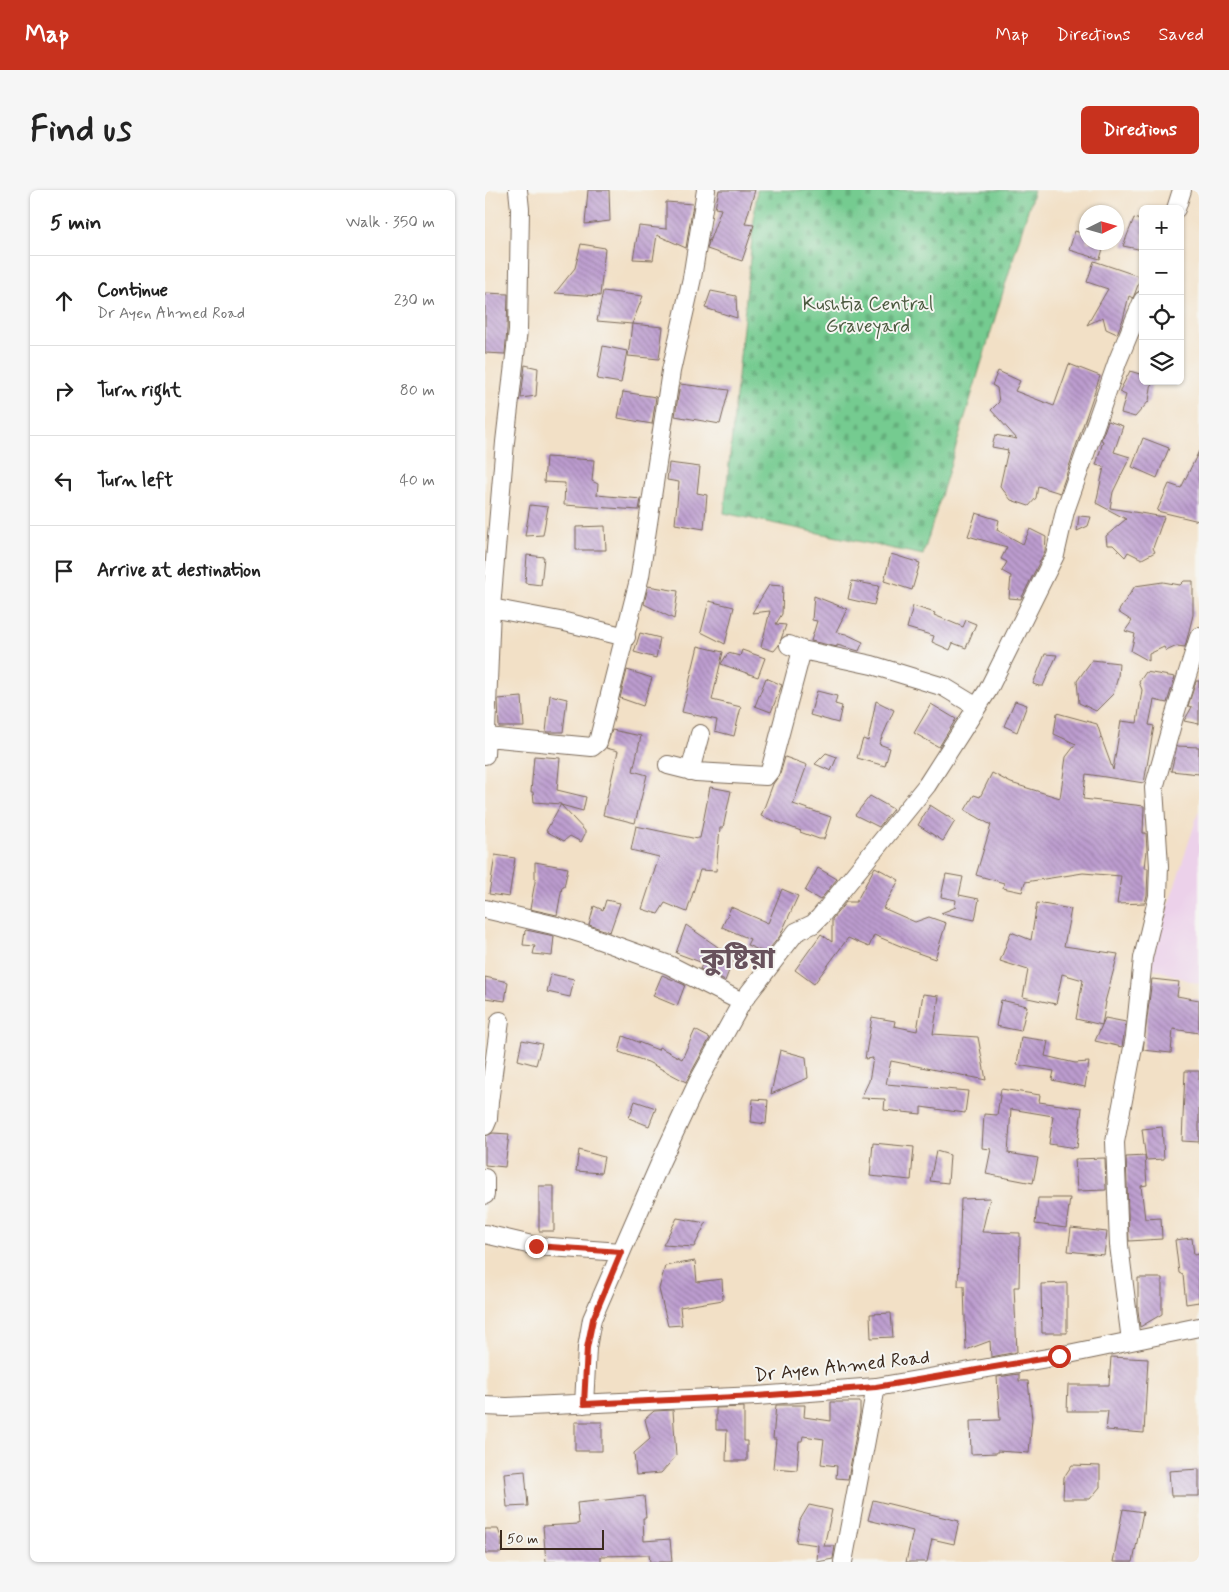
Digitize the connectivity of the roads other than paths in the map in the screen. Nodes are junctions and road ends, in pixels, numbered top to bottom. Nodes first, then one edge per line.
1 (519, 190) edge
2 (706, 190) edge
3 (1182, 190) edge
4 (1177, 205) edge
5 (1139, 310) edge
6 (491, 608) junction
7 (626, 637) junction
8 (1199, 637) edge
9 (977, 707) junction
10 (700, 734) dead end
11 (487, 737) junction
12 (485, 755) edge
13 (668, 765) dead end
14 (690, 770) junction
15 (485, 909) edge
16 (742, 1002) junction
17 (500, 1021) dead end
18 (485, 1126) edge
19 (485, 1178) edge
20 (485, 1195) edge
21 (485, 1234) edge
22 (621, 1252) junction
23 (1199, 1327) edge
24 (1131, 1341) junction
25 (876, 1387) junction
26 (584, 1404) junction
27 (485, 1406) edge
28 (843, 1562) edge

1 - 6 street
2 - 7 street
3 - 4 street
5 - 9 street
6 - 7 street
6 - 11 street
7 - 11 street
8 - 24 street
9 - 14 street
9 - 16 street
10 - 14 street
11 - 12 street
13 - 14 street
15 - 16 street
16 - 22 street
17 - 18 street
19 - 20 street
21 - 22 street
22 - 26 street
23 - 24 street, Dr Ayen Ahmed Road
24 - 25 street, Dr Ayen Ahmed Road
25 - 26 street, Dr Ayen Ahmed Road
25 - 28 street
26 - 27 street, Dr Ayen Ahmed Road

